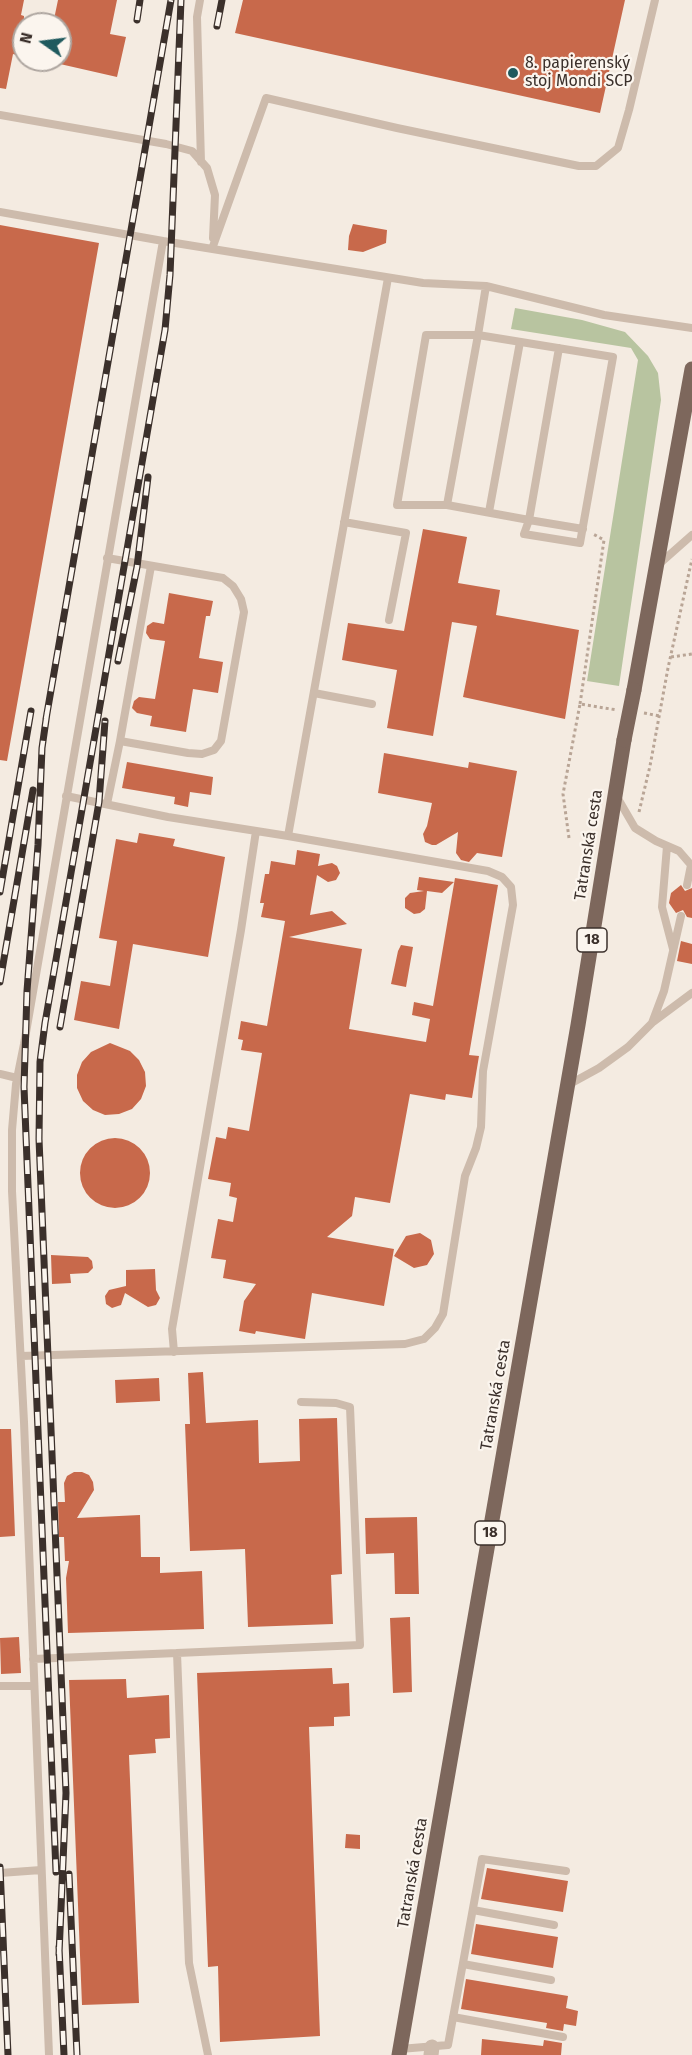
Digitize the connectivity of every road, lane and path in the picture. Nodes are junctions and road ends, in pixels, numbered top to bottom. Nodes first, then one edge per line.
1 (200, 0) edge
2 (655, 0) edge
3 (0, 115) edge
4 (201, 162) junction
5 (0, 212) edge
6 (163, 241) junction
7 (212, 249) junction
8 (388, 278) junction
9 (486, 286) junction
10 (692, 328) edge
11 (478, 335) junction
12 (520, 342) junction
13 (559, 348) junction
14 (692, 369) edge
15 (447, 505) junction
16 (489, 512) junction
17 (529, 519) junction
18 (344, 522) junction
19 (583, 529) junction
20 (692, 535) edge
21 (107, 558) junction
22 (692, 559) edge
23 (151, 566) junction
24 (657, 566) junction
25 (390, 620) dead end
26 (692, 654) edge
27 (671, 657) junction
28 (314, 693) junction
29 (372, 704) dead end
30 (580, 704) junction
31 (626, 711) dead end
32 (637, 712) dead end
33 (660, 716) junction
34 (120, 741) junction
35 (616, 795) junction
36 (66, 796) junction
37 (107, 804) junction
38 (635, 828) junction
39 (256, 831) junction
40 (288, 836) junction
41 (569, 838) dead end
42 (668, 846) junction
43 (680, 851) junction
44 (692, 852) edge
45 (687, 885) dead end
46 (681, 916) dead end
47 (674, 953) junction
48 (692, 993) edge
49 (652, 1023) junction
50 (0, 1074) edge
51 (17, 1078) junction
52 (568, 1085) junction
53 (174, 1352) junction
54 (21, 1356) junction
55 (301, 1402) dead end
56 (177, 1653) junction
57 (33, 1659) junction
58 (0, 1686) edge
59 (34, 1686) junction
60 (41, 1870) junction
61 (566, 1871) dead end
62 (0, 1873) edge
63 (473, 1911) junction
64 (554, 1924) dead end
65 (463, 1964) junction
66 (551, 1980) dead end
67 (453, 2018) junction
68 (562, 2037) dead end
69 (431, 2051) edge
70 (399, 2052) edge
71 (49, 2055) edge
72 (208, 2055) edge

1 - 4 lane
2 - 7 lane
3 - 4 lane
4 - 7 lane
5 - 6 lane
6 - 7 lane
6 - 21 lane
7 - 8 lane
8 - 9 lane
8 - 18 lane
9 - 10 lane
9 - 11 lane
11 - 12 lane
11 - 15 lane
11 - 15 lane
12 - 13 lane
12 - 16 lane
13 - 17 lane
13 - 19 lane
14 - 24 main road, 18
15 - 16 lane
16 - 17 lane
17 - 19 lane
17 - 19 lane
18 - 25 lane
18 - 28 lane
19 - 30 path
20 - 24 lane
21 - 23 lane
21 - 36 lane
22 - 27 path
23 - 34 lane
23 - 34 lane
24 - 35 main road, Tatranská cesta / 18, bridge
26 - 27 path
27 - 33 path
28 - 29 lane
28 - 40 lane
30 - 31 path
30 - 41 path
32 - 33 path
33 - 38 path
34 - 37 lane
35 - 38 lane
35 - 52 main road, Tatranská cesta / 18
36 - 37 lane
36 - 51 lane
37 - 39 lane
38 - 42 lane
39 - 40 lane
39 - 53 lane
40 - 53 lane
42 - 43 lane
42 - 47 lane
43 - 44 lane
43 - 45 lane
46 - 47 lane
47 - 49 lane
48 - 49 lane
49 - 52 lane
50 - 51 lane
51 - 54 lane
52 - 70 main road, Tatranská cesta / 18
53 - 54 lane
54 - 57 lane
55 - 56 lane
56 - 57 lane
56 - 72 lane
57 - 59 lane
58 - 59 lane
59 - 60 lane
60 - 62 lane
60 - 71 lane
61 - 63 lane
63 - 64 lane
63 - 65 lane
65 - 66 lane
65 - 67 lane
67 - 68 lane
67 - 69 lane
69 - 70 lane

